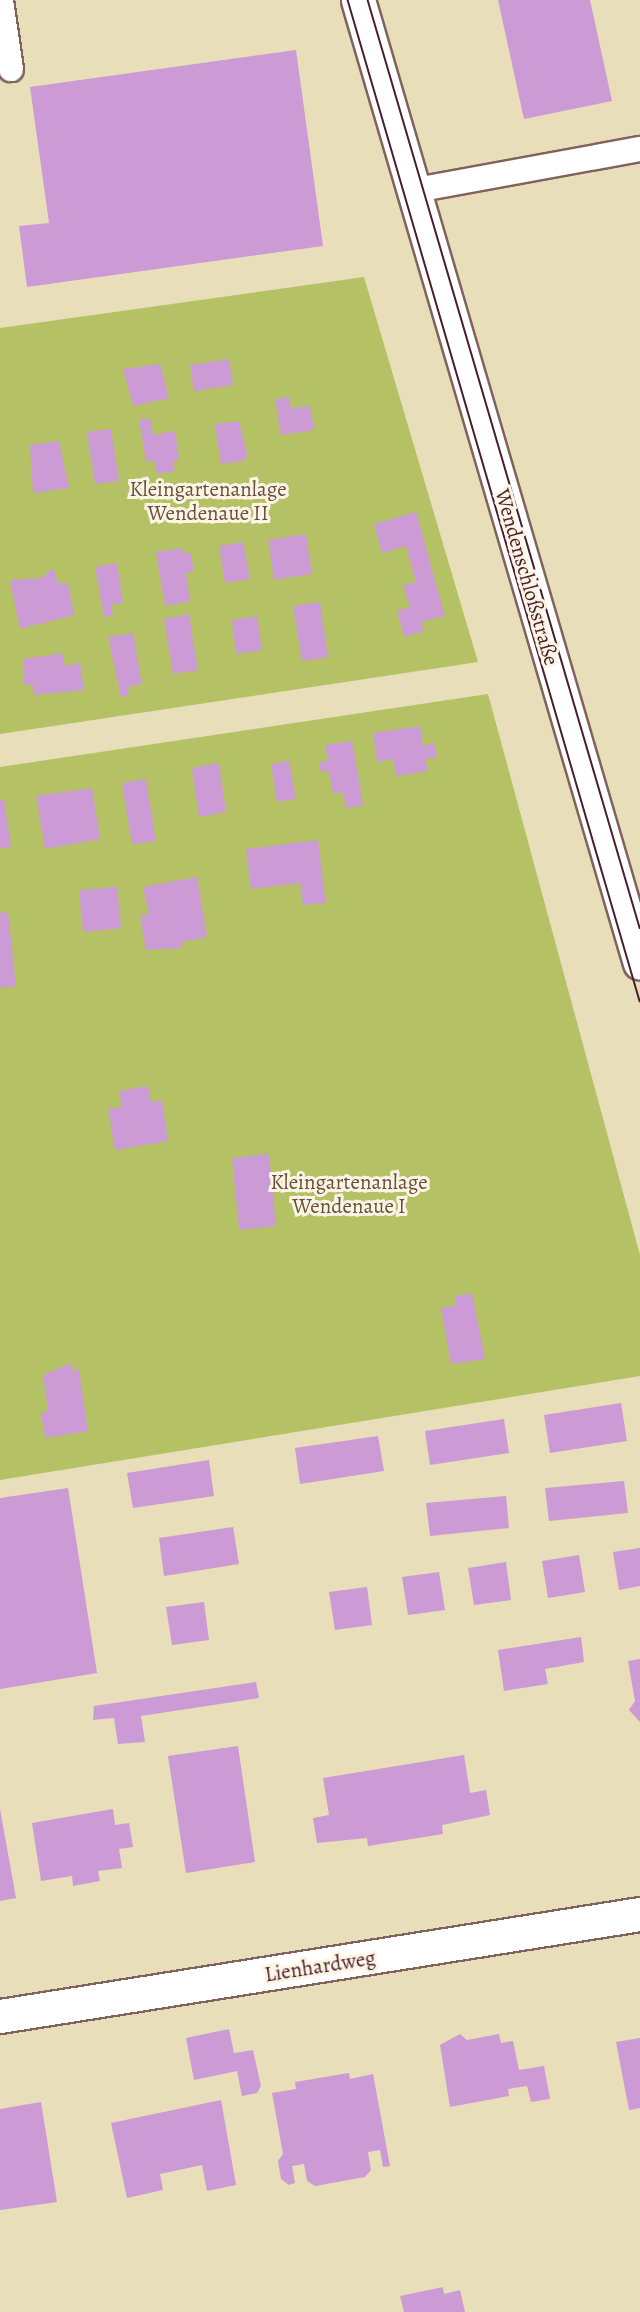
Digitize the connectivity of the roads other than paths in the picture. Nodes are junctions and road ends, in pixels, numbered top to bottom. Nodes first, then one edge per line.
1 (1, 0) edge
2 (358, 0) edge
3 (11, 69) dead end
4 (640, 148) edge
5 (416, 190) junction
6 (640, 963) edge
7 (640, 1914) edge
8 (0, 2016) edge

1 - 3 lane
2 - 5 street, Wendenschloßstraße
4 - 5 lane
5 - 6 street, Wendenschloßstraße
7 - 8 street, Lienhardweg

